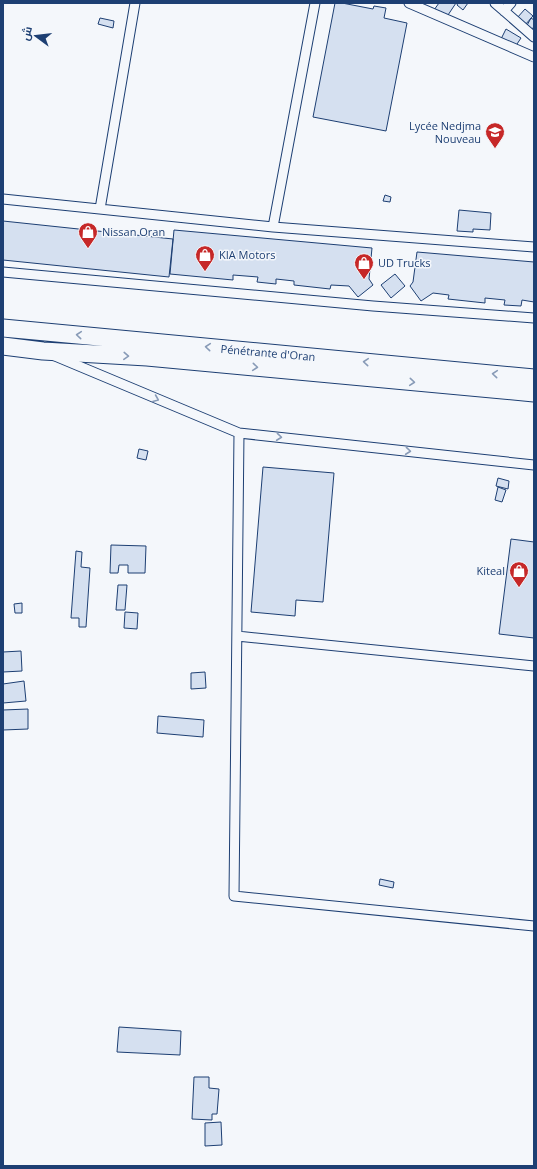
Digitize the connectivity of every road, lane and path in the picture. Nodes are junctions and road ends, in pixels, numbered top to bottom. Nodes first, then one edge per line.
1 (135, 3) edge
2 (315, 3) edge
3 (409, 3) edge
4 (495, 3) edge
5 (511, 3) edge
6 (504, 11) junction
7 (534, 37) edge
8 (534, 58) edge
9 (3, 199) edge
10 (100, 209) junction
11 (273, 227) junction
12 (534, 247) edge
13 (3, 272) edge
14 (534, 318) edge
15 (3, 328) edge
16 (3, 346) edge
17 (43, 351) junction
18 (534, 378) edge
19 (534, 393) edge
20 (240, 433) junction
21 (534, 465) edge
22 (237, 636) junction
23 (534, 666) edge
24 (534, 926) edge

1 - 10 street
2 - 11 street
3 - 8 street
4 - 6 street
5 - 6 street
6 - 7 street
9 - 10 street
10 - 11 street
11 - 12 street
13 - 14 street
18 -> 15 highway, Pénétrante d'Oran
16 - 17 highway, Pénétrante d'Oran
17 -> 19 highway, Pénétrante d'Oran
17 -> 20 street
20 -> 21 street
20 - 22 street
22 - 23 street
22 - 24 street

